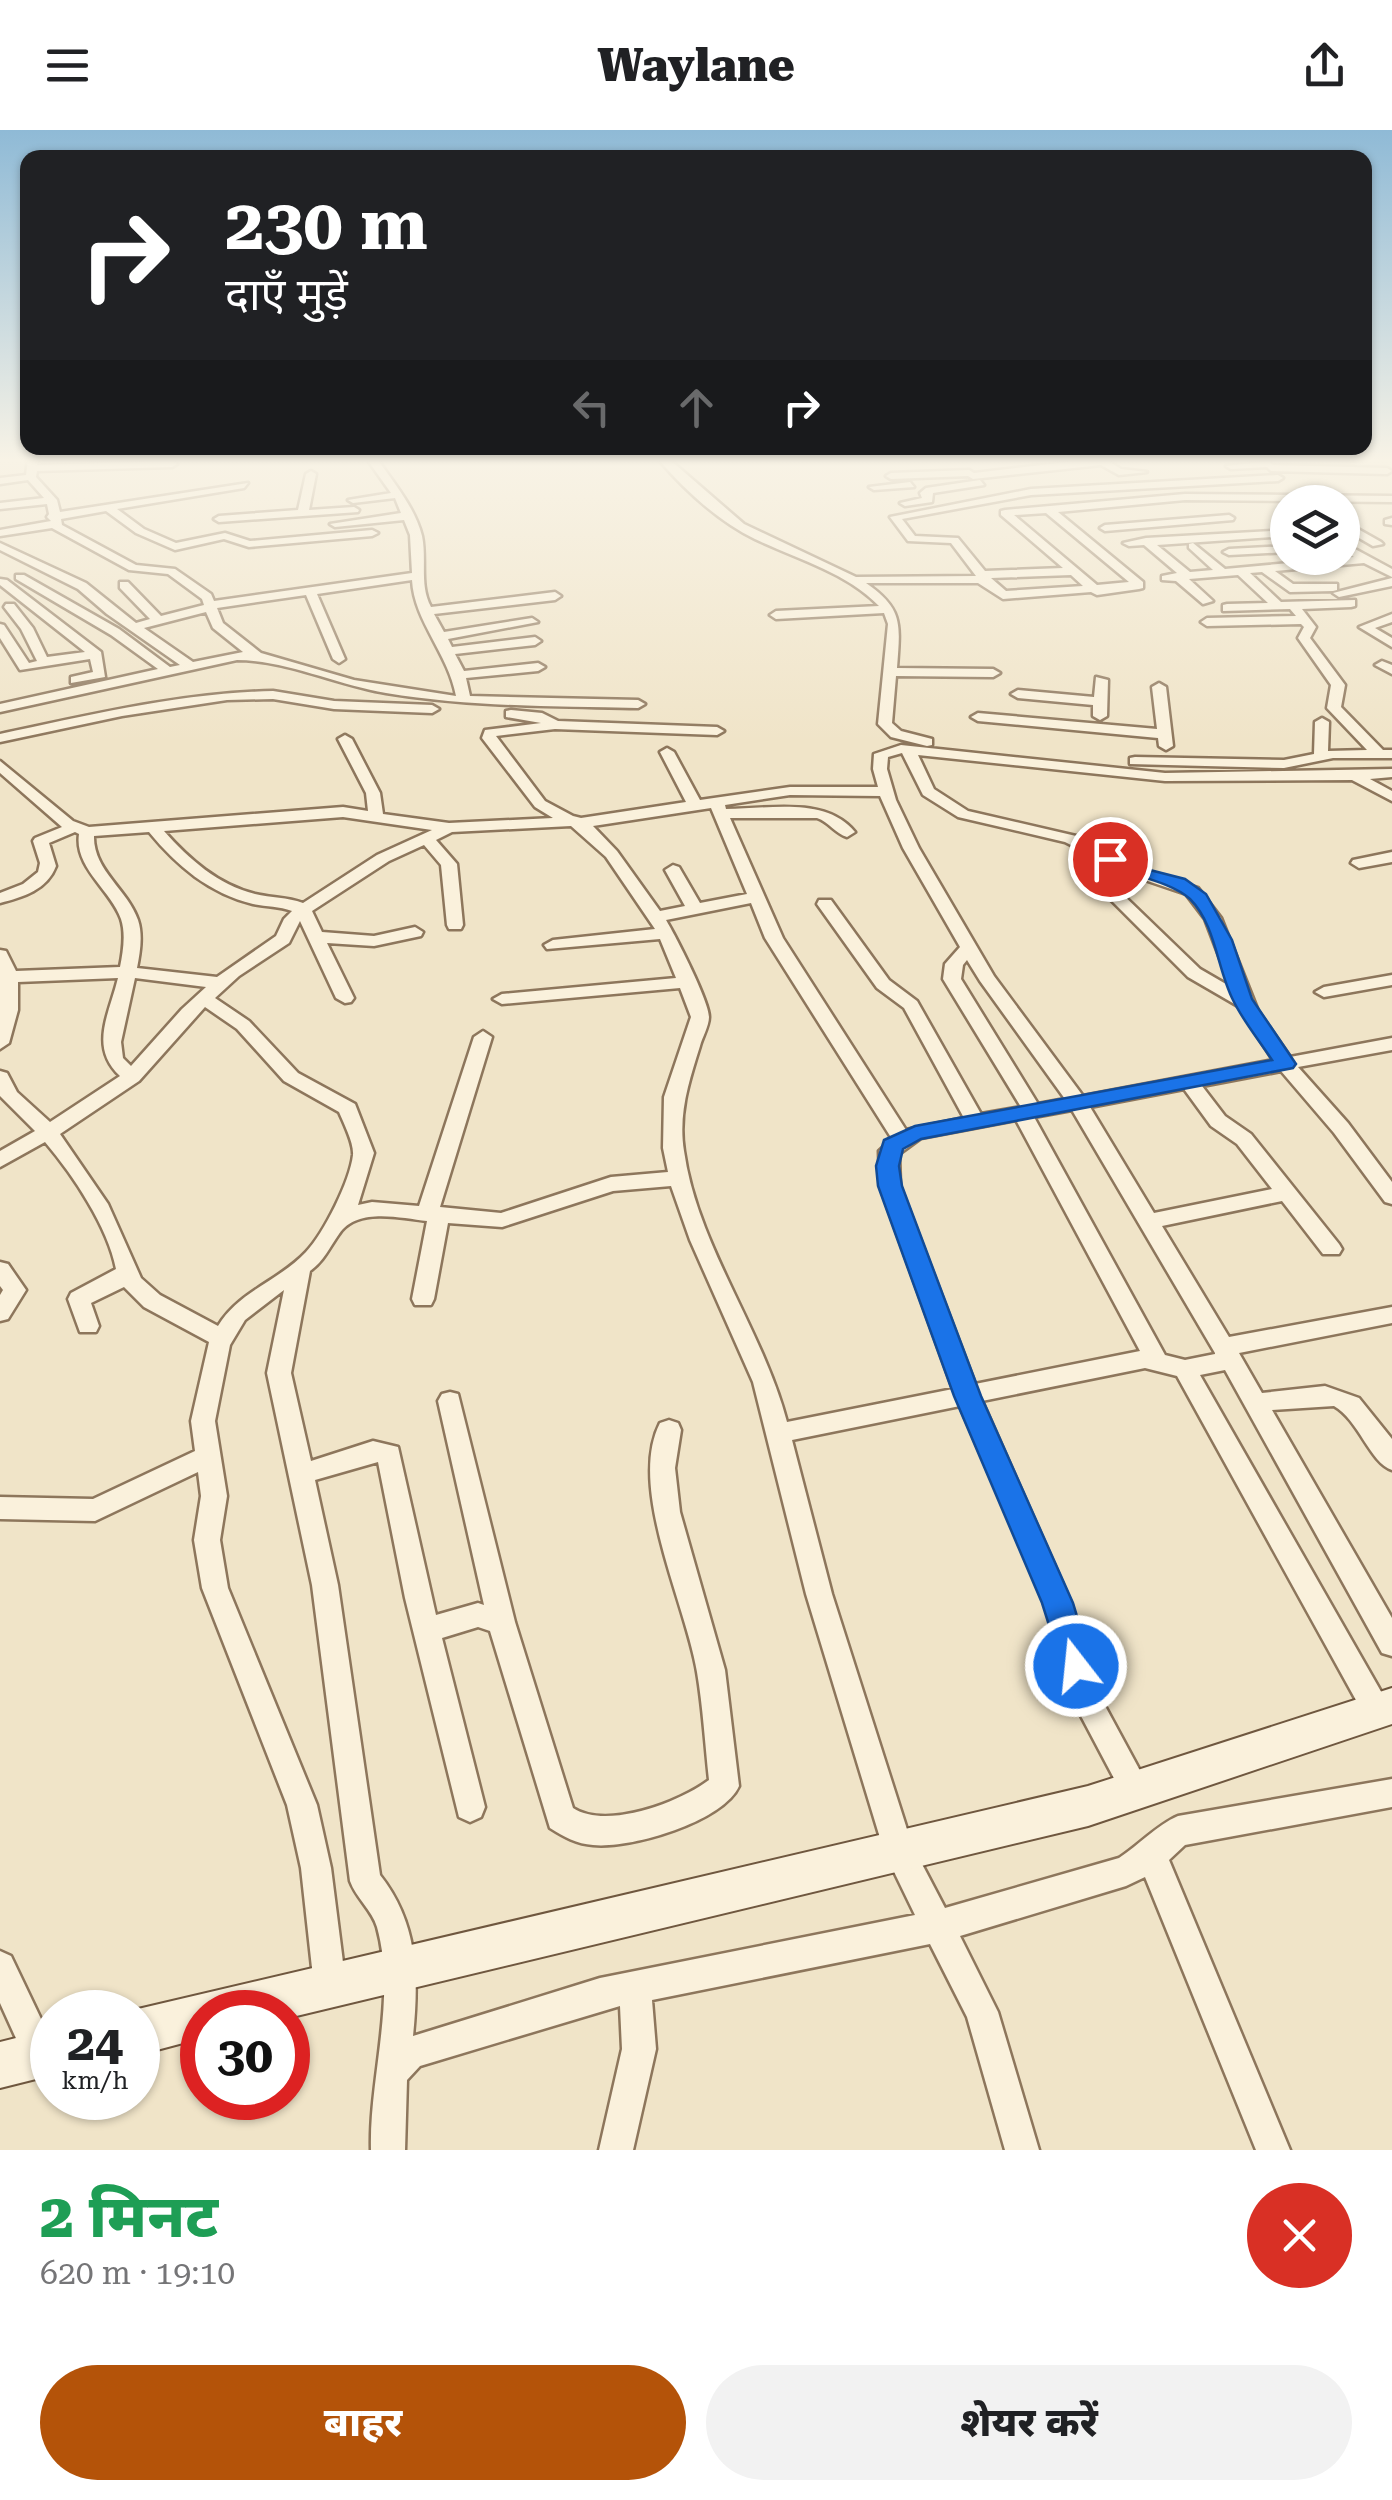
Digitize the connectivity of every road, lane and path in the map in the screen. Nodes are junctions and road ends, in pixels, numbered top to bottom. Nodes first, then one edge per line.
1 (15, 553) edge
2 (96, 553) edge
3 (103, 553) edge
4 (416, 553) edge
5 (792, 553) edge
6 (965, 553) edge
7 (1052, 553) edge
8 (1103, 553) edge
9 (1157, 553) edge
10 (1201, 553) edge
11 (1360, 556) edge
12 (82, 558) dead end
13 (1360, 559) edge
14 (1366, 559) junction
15 (32, 562) junction
16 (64, 563) dead end
17 (46, 568) junction
18 (1270, 569) edge
19 (1072, 570) junction
20 (1266, 570) junction
21 (1242, 572) junction
22 (1222, 573) junction
23 (1322, 575) edge
24 (416, 576) junction
25 (20, 577) junction
26 (984, 577) junction
27 (1177, 577) junction
28 (1392, 578) edge
29 (1, 579) edge
30 (858, 580) junction
31 (124, 585) dead end
32 (1336, 590) junction
33 (1097, 591) junction
34 (310, 592) junction
35 (555, 596) dead end
36 (1207, 601) dead end
37 (10, 606) dead end
38 (212, 606) junction
39 (1278, 606) junction
40 (1294, 606) junction
41 (890, 608) junction
42 (1228, 608) dead end
43 (426, 612) junction
44 (776, 615) dead end
45 (1392, 618) edge
46 (1305, 620) junction
47 (158, 621) junction
48 (532, 622) dead end
49 (1207, 622) dead end
50 (134, 627) junction
51 (0, 628) edge
52 (439, 637) junction
53 (535, 642) dead end
54 (1392, 643) edge
55 (446, 650) junction
56 (96, 655) junction
57 (256, 656) junction
58 (339, 660) dead end
59 (51, 663) junction
60 (190, 666) junction
61 (538, 666) dead end
62 (168, 672) junction
63 (890, 672) junction
64 (993, 673) dead end
65 (459, 676) junction
66 (1101, 680) dead end
67 (1158, 688) dead end
68 (20, 691) dead end
69 (1018, 694) dead end
70 (464, 700) junction
71 (1100, 702) junction
72 (638, 704) dead end
73 (0, 708) edge
74 (978, 716) dead end
75 (1322, 722) dead end
76 (556, 726) junction
77 (1099, 728) junction
78 (888, 729) junction
79 (717, 731) dead end
80 (1164, 734) junction
81 (0, 738) edge
82 (345, 740) dead end
83 (908, 750) junction
84 (667, 752) dead end
85 (883, 752) junction
86 (1385, 754) edge
87 (1321, 756) junction
88 (1168, 762) junction
89 (0, 765) edge
90 (1392, 773) edge
91 (1355, 776) junction
92 (887, 792) junction
93 (1392, 797) edge
94 (696, 807) junction
95 (719, 810) junction
96 (376, 816) junction
97 (577, 822) junction
98 (152, 826) junction
99 (449, 828) junction
100 (80, 829) junction
101 (847, 832) dead end
102 (426, 838) junction
103 (1392, 856) edge
104 (1360, 864) dead end
105 (673, 870) dead end
106 (1112, 893) dead end
107 (755, 897) junction
108 (0, 898) edge
109 (825, 904) dead end
110 (695, 909) junction
111 (303, 910) junction
112 (455, 925) dead end
113 (660, 925) junction
114 (414, 932) dead end
115 (316, 936) junction
116 (552, 945) dead end
117 (970, 948) junction
118 (0, 955) edge
119 (126, 972) junction
120 (8, 977) junction
121 (1392, 980) edge
122 (221, 982) junction
123 (687, 982) junction
124 (1324, 992) dead end
125 (345, 998) dead end
126 (204, 999) junction
127 (502, 1000) dead end
128 (1244, 1002) junction
129 (483, 1037) dead end
130 (0, 1043) edge
131 (1392, 1044) edge
132 (1285, 1064) junction
133 (0, 1077) edge
134 (132, 1077) junction
135 (1189, 1082) junction
136 (1078, 1103) junction
137 (1028, 1112) junction
138 (976, 1122) junction
139 (48, 1132) junction
140 (902, 1139) junction
141 (0, 1160) edge
142 (678, 1178) junction
143 (1286, 1193) junction
144 (1392, 1197) edge
145 (344, 1215) junction
146 (433, 1215) junction
147 (1149, 1221) junction
148 (1332, 1249) dead end
149 (300, 1268) junction
150 (0, 1270) edge
151 (127, 1270) junction
152 (423, 1299) dead end
153 (0, 1313) edge
154 (1392, 1315) edge
155 (88, 1326) dead end
156 (222, 1338) junction
157 (1227, 1353) junction
158 (1156, 1360) junction
159 (1185, 1370) junction
160 (968, 1396) junction
161 (450, 1402) dead end
162 (1256, 1403) junction
163 (669, 1430) dead end
164 (780, 1433) junction
165 (208, 1456) junction
166 (1392, 1460) edge
167 (303, 1474) junction
168 (0, 1508) edge
169 (500, 1622) junction
170 (426, 1630) junction
171 (1392, 1644) edge
172 (1384, 1708) edge
173 (1136, 1791) junction
174 (1392, 1793) edge
175 (470, 1807) dead end
176 (899, 1851) junction
177 (1152, 1855) junction
178 (939, 1926) junction
179 (0, 1967) edge
180 (398, 1970) junction
181 (330, 1986) junction
182 (635, 1987) junction
183 (310, 1991) edge
184 (30, 2054) edge
185 (395, 2069) junction
186 (388, 2150) edge
187 (616, 2150) edge
188 (1022, 2150) edge
189 (1272, 2150) edge

1 - 15 street
2 - 12 street
3 - 38 street
4 - 24 street
5 - 30 street
6 - 26 street
7 - 19 street
8 - 33 street
9 - 27 street
10 - 22 street
11 - 14 street
13 - 14 street
14 - 28 street
15 - 17 street
15 - 29 street
16 - 17 street
17 - 25 street
17 - 50 street
18 - 20 street
19 - 26 street
19 - 33 street
20 - 21 street
20 - 32 street
21 - 22 street
21 - 39 street
22 - 27 street
23 - 32 street
24 - 34 street
24 - 43 street
25 - 29 street
25 - 62 street
26 - 30 street
26 - 33 street
27 - 36 street
28 - 32 street
29 - 56 street
30 - 41 street
31 - 47 street
32 - 40 street
34 - 38 street
34 - 58 street
35 - 43 street
37 - 59 street
38 - 47 street
38 - 57 street
39 - 40 street
39 - 42 street
40 - 46 street
41 - 44 street
41 - 63 street
43 - 52 street
45 - 54 street
46 - 49 street
46 - 86 street
47 - 50 street
48 - 52 street
50 - 60 street
51 - 59 street
52 - 55 street
53 - 55 street
55 - 65 street
56 - 59 street
56 - 68 street
57 - 60 street
57 - 70 street
60 - 62 street
61 - 65 street
62 - 73 street
63 - 64 street
63 - 78 street
65 - 70 street
66 - 71 street
67 - 80 street
69 - 71 street
70 - 72 street
71 - 77 street
74 - 77 street
75 - 87 street
76 - 79 street
76 - 81 street
76 - 97 street
77 - 80 street
78 - 85 street
78 - 88 street
80 - 88 street
82 - 96 street
83 - 85 street
83 - 91 street
83 - 128 street
84 - 94 street
85 - 92 street
86 - 87 street
87 - 88 street
89 - 100 street
90 - 91 street
91 - 93 street
92 - 95 street
92 - 117 street
94 - 95 street
94 - 97 street
95 - 101 street
95 - 107 street
96 - 98 street
96 - 99 street
97 - 99 street
97 - 113 street
98 - 100 street
98 - 111 street
99 - 102 street
100 - 108 street
100 - 119 street
102 - 111 street
102 - 112 street
103 - 104 street
105 - 110 street
106 - 128 street
107 - 110 street
107 - 140 street
109 - 138 street
110 - 113 street
111 - 115 street
111 - 122 street
113 - 116 street
113 - 123 street
114 - 115 street
115 - 125 street
117 - 136 street
117 - 137 street
118 - 120 street
119 - 120 street
119 - 122 street
119 - 134 street
120 - 130 street
121 - 124 street
122 - 126 street
123 - 127 street
123 - 142 street
126 - 134 street
126 - 145 street
128 - 132 street
129 - 146 street
131 - 132 street
132 - 135 street
132 - 144 street
133 - 139 street
134 - 139 street
135 - 136 street
135 - 143 street
136 - 137 street
136 - 147 street
137 - 138 street
137 - 158 street
138 - 140 street
139 - 141 street
139 - 151 street
140 - 160 street
142 - 146 street
142 - 164 street
143 - 147 street
143 - 148 street
145 - 146 street
145 - 149 street
146 - 152 street
147 - 157 street
149 - 156 street
149 - 167 street
150 - 153 street
151 - 155 street
151 - 156 street
154 - 157 street
156 - 165 street
157 - 159 street
157 - 162 street
158 - 159 street
158 - 160 street
159 - 172 street
160 - 164 street
160 - 173 street
161 - 169 street
162 - 166 street
162 - 171 street
163 - 169 street
164 - 176 street
165 - 168 street
165 - 181 street
167 - 170 street
167 - 180 street
169 - 170 street
170 - 175 street
172 - 173 main road
173 - 176 main road
174 - 177 street
176 - 178 street
176 - 180 main road
177 - 178 street
177 - 189 street
178 - 182 street
178 - 188 street
179 - 184 street
180 - 181 main road
180 - 185 street
181 - 183 main road
182 - 185 street
182 - 187 street
185 - 186 street

